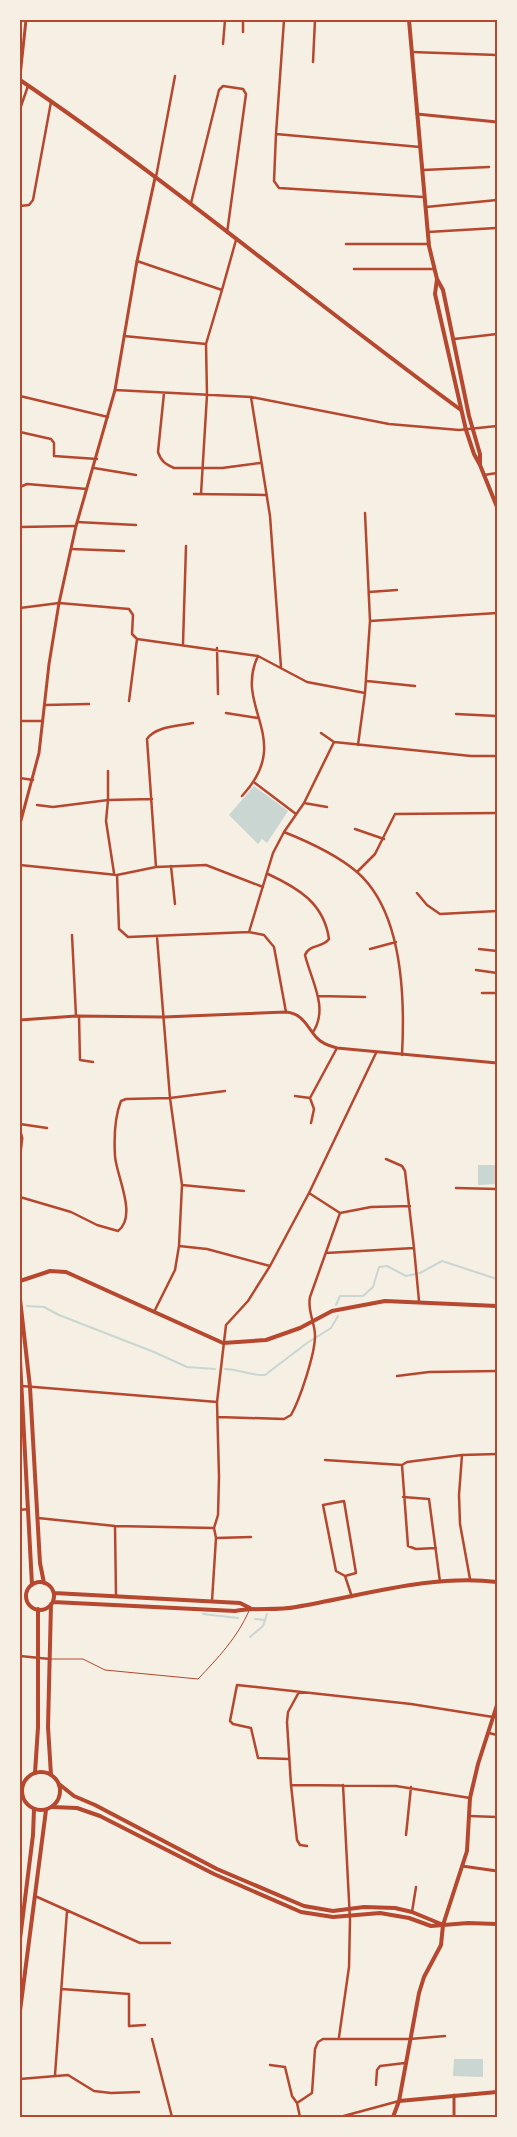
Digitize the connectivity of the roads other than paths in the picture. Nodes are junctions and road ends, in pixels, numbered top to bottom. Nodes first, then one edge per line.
1 (26, 20) edge
2 (225, 20) edge
3 (243, 20) edge
4 (284, 20) edge
5 (315, 20) edge
6 (408, 20) edge
7 (243, 32) dead end
8 (224, 44) dead end
9 (412, 52) junction
10 (497, 55) edge
11 (313, 62) dead end
12 (20, 76) edge
13 (175, 76) dead end
14 (20, 80) edge
15 (28, 86) junction
16 (51, 102) junction
17 (20, 109) edge
18 (416, 114) junction
19 (497, 122) edge
20 (276, 134) junction
21 (420, 147) junction
22 (489, 167) dead end
23 (421, 170) junction
24 (156, 178) junction
25 (423, 197) junction
26 (497, 200) edge
27 (190, 205) junction
28 (20, 206) edge
29 (424, 207) junction
30 (496, 228) edge
31 (428, 232) junction
32 (227, 233) junction
33 (236, 240) junction
34 (346, 244) dead end
35 (429, 244) junction
36 (137, 261) junction
37 (354, 269) dead end
38 (434, 269) junction
39 (437, 279) junction
40 (222, 290) junction
41 (497, 334) edge
42 (124, 336) junction
43 (452, 339) junction
44 (206, 344) junction
45 (115, 390) junction
46 (164, 392) junction
47 (207, 395) junction
48 (20, 396) edge
49 (251, 397) junction
50 (461, 410) junction
51 (108, 417) junction
52 (497, 426) edge
53 (472, 428) junction
54 (466, 430) junction
55 (20, 432) edge
56 (97, 459) junction
57 (260, 463) junction
58 (480, 465) junction
59 (94, 468) junction
60 (202, 468) junction
61 (497, 473) edge
62 (136, 475) dead end
63 (484, 475) junction
64 (20, 486) edge
65 (87, 489) junction
66 (194, 494) dead end
67 (201, 494) junction
68 (266, 494) junction
69 (497, 507) edge
70 (365, 513) dead end
71 (77, 524) junction
72 (136, 525) dead end
73 (20, 527) edge
74 (186, 546) dead end
75 (72, 548) junction
76 (124, 550) dead end
77 (397, 590) dead end
78 (369, 592) junction
79 (59, 603) junction
80 (20, 608) edge
81 (497, 612) edge
82 (370, 621) junction
83 (137, 639) junction
84 (183, 644) junction
85 (217, 648) junction
86 (258, 656) junction
87 (281, 667) junction
88 (366, 681) junction
89 (415, 686) dead end
90 (365, 693) junction
91 (218, 694) dead end
92 (129, 701) dead end
93 (88, 704) dead end
94 (44, 705) junction
95 (226, 712) dead end
96 (456, 714) dead end
97 (497, 716) edge
98 (258, 718) junction
99 (20, 721) edge
100 (43, 721) junction
101 (193, 723) dead end
102 (321, 733) dead end
103 (334, 742) junction
104 (358, 745) junction
105 (497, 756) edge
106 (108, 771) dead end
107 (20, 778) edge
108 (33, 780) junction
109 (254, 783) junction
110 (242, 796) dead end
111 (108, 800) junction
112 (152, 800) junction
113 (304, 803) junction
114 (37, 805) dead end
115 (326, 807) dead end
116 (296, 814) junction
117 (497, 814) edge
118 (20, 824) edge
119 (356, 829) dead end
120 (284, 832) junction
121 (384, 839) junction
122 (20, 865) edge
123 (170, 866) junction
124 (156, 867) junction
125 (357, 872) junction
126 (116, 874) junction
127 (268, 874) junction
128 (263, 887) junction
129 (417, 893) dead end
130 (175, 904) dead end
131 (497, 911) edge
132 (249, 932) junction
133 (72, 935) dead end
134 (157, 937) junction
135 (396, 942) junction
136 (370, 949) dead end
137 (479, 949) dead end
138 (497, 952) edge
139 (476, 970) dead end
140 (497, 973) edge
141 (482, 993) dead end
142 (497, 993) edge
143 (318, 996) junction
144 (365, 997) dead end
145 (286, 1012) junction
146 (78, 1016) junction
147 (164, 1017) junction
148 (20, 1020) edge
149 (313, 1032) junction
150 (337, 1048) junction
151 (376, 1053) junction
152 (402, 1055) junction
153 (93, 1062) dead end
154 (497, 1063) edge
155 (225, 1091) dead end
156 (295, 1096) dead end
157 (170, 1098) junction
158 (310, 1098) junction
159 (311, 1123) dead end
160 (20, 1124) edge
161 (47, 1128) dead end
162 (20, 1131) edge
163 (20, 1155) edge
164 (386, 1159) dead end
165 (182, 1185) junction
166 (456, 1188) dead end
167 (497, 1189) edge
168 (244, 1191) dead end
169 (309, 1193) junction
170 (20, 1197) edge
171 (410, 1206) junction
172 (340, 1213) junction
173 (179, 1246) junction
174 (414, 1248) junction
175 (326, 1253) junction
176 (270, 1266) junction
177 (20, 1281) edge
178 (20, 1299) edge
179 (419, 1301) junction
180 (497, 1306) edge
181 (154, 1312) junction
182 (313, 1321) junction
183 (223, 1343) junction
184 (20, 1360) edge
185 (497, 1371) edge
186 (397, 1376) dead end
187 (21, 1377) edge
188 (22, 1386) junction
189 (30, 1386) junction
190 (217, 1402) junction
191 (218, 1417) junction
192 (26, 1452) junction
193 (20, 1453) edge
194 (497, 1454) edge
195 (462, 1455) junction
196 (325, 1460) dead end
197 (402, 1465) junction
198 (402, 1497) junction
199 (30, 1508) junction
200 (20, 1510) edge
201 (38, 1518) junction
202 (115, 1526) junction
203 (214, 1528) junction
204 (251, 1537) dead end
205 (216, 1538) junction
206 (436, 1548) junction
207 (345, 1576) junction
208 (470, 1579) junction
209 (44, 1582) junction
210 (440, 1582) junction
211 (497, 1582) edge
212 (32, 1585) junction
213 (20, 1590) edge
214 (27, 1592) junction
215 (54, 1593) junction
216 (116, 1596) junction
217 (352, 1597) junction
218 (212, 1601) junction
219 (52, 1603) junction
220 (250, 1608) junction
221 (38, 1609) junction
222 (20, 1656) edge
223 (39, 1658) junction
224 (50, 1659) junction
225 (299, 1692) junction
226 (497, 1705) edge
227 (493, 1717) junction
228 (492, 1723) junction
229 (497, 1724) edge
230 (488, 1733) junction
231 (497, 1734) edge
232 (289, 1759) junction
233 (35, 1773) junction
234 (51, 1774) junction
235 (22, 1784) edge
236 (59, 1784) junction
237 (291, 1784) junction
238 (343, 1784) junction
239 (411, 1787) junction
240 (470, 1798) junction
241 (20, 1799) edge
242 (25, 1802) junction
243 (52, 1807) junction
244 (34, 1809) junction
245 (46, 1810) junction
246 (469, 1816) junction
247 (497, 1817) edge
248 (406, 1835) dead end
249 (307, 1846) dead end
250 (462, 1866) junction
251 (497, 1871) edge
252 (416, 1887) dead end
253 (35, 1896) junction
254 (349, 1909) junction
255 (68, 1910) junction
256 (412, 1912) junction
257 (349, 1916) junction
258 (497, 1924) edge
259 (443, 1925) junction
260 (20, 1939) edge
261 (170, 1943) dead end
262 (62, 1989) junction
263 (20, 2011) edge
264 (145, 2025) dead end
265 (444, 2036) dead end
266 (339, 2037) junction
267 (410, 2039) junction
268 (152, 2040) dead end
269 (405, 2063) junction
270 (270, 2065) dead end
271 (55, 2075) junction
272 (20, 2079) edge
273 (376, 2085) dead end
274 (139, 2092) dead end
275 (497, 2092) edge
276 (454, 2094) junction
277 (399, 2101) junction
278 (297, 2103) junction
279 (172, 2117) edge
280 (300, 2117) edge
281 (340, 2117) edge
282 (393, 2117) edge
283 (454, 2117) edge

1 - 12 street
2 - 8 street
3 - 7 street
4 - 20 street
5 - 11 street
6 - 9 main road
9 - 10 street
9 - 18 main road
13 - 24 street
14 - 15 main road
15 - 16 main road
15 - 17 street
16 - 24 main road
16 - 28 street
18 - 19 street
18 - 21 main road
20 - 21 street
20 - 25 street
21 - 23 main road
22 - 23 street
23 - 25 main road
24 - 27 main road
24 - 36 street
25 - 29 main road
26 - 29 street
27 - 32 main road
27 - 32 street
29 - 31 main road
30 - 31 street
31 - 35 main road
32 - 33 main road
33 - 40 street
33 - 50 main road
34 - 35 street
35 - 38 main road
36 - 40 street
36 - 42 street
37 - 38 street
38 - 39 main road
39 - 43 main road
39 - 50 main road
40 - 44 street
41 - 43 street
42 - 44 street
42 - 45 street
43 - 53 main road
44 - 47 street
45 - 46 street
45 - 51 street
46 - 47 street
46 - 60 street
47 - 49 street
47 - 60 street
48 - 51 street
49 - 54 street
49 - 57 street
50 - 54 main road
51 - 56 street
52 - 53 street
53 - 54 street
53 - 58 main road
54 - 58 main road
55 - 56 street
56 - 59 street
57 - 60 street
57 - 68 street
58 - 63 main road
59 - 62 street
59 - 65 street
60 - 67 street
61 - 63 street
63 - 69 main road
64 - 65 street
65 - 71 street
66 - 67 street
67 - 68 street
68 - 87 street
70 - 78 street
71 - 72 street
71 - 73 street
71 - 75 street
74 - 84 street
75 - 76 street
75 - 79 street
77 - 78 street
78 - 82 street
79 - 80 street
79 - 83 street
79 - 94 street
81 - 82 street
82 - 88 street
83 - 84 street
83 - 92 street
84 - 85 street
85 - 86 street
85 - 91 street
86 - 87 street
86 - 98 street
87 - 90 street
88 - 89 street
88 - 90 street
90 - 104 street
93 - 94 street
94 - 100 street
95 - 98 street
96 - 97 street
98 - 109 street
99 - 100 street
100 - 108 street
101 - 112 street
102 - 103 street
103 - 104 street
103 - 113 street
104 - 105 street
106 - 111 street
107 - 108 street
108 - 118 street
109 - 110 street
109 - 116 street
111 - 112 street
111 - 114 street
111 - 126 street
112 - 124 street
113 - 115 street
113 - 116 street
116 - 120 street
117 - 121 street
119 - 121 street
120 - 125 street
120 - 127 street
121 - 125 street
122 - 126 street
123 - 124 street
123 - 128 street
123 - 130 street
124 - 126 street
125 - 135 street
126 - 134 street
127 - 128 street
127 - 143 street
128 - 132 street
129 - 131 street
132 - 134 street
132 - 145 street
133 - 146 street
134 - 147 street
135 - 136 street
135 - 152 street
137 - 138 street
139 - 140 street
141 - 142 street
143 - 144 street
143 - 149 street
145 - 147 street
145 - 149 street
146 - 147 street
146 - 148 street
146 - 153 street
147 - 157 street
149 - 150 street
150 - 151 street
150 - 158 street
151 - 152 street
151 - 169 street
152 - 154 street
155 - 157 street
156 - 158 street
157 - 165 street
157 - 170 street
158 - 159 street
160 - 161 street
162 - 163 street
164 - 171 street
165 - 168 street
165 - 173 street
166 - 167 street
169 - 172 street
169 - 176 street
171 - 172 street
171 - 174 street
172 - 175 street
173 - 176 street
173 - 181 street
174 - 175 street
174 - 179 street
175 - 182 street
176 - 183 street
177 - 181 main road
178 - 189 main road
179 - 180 main road
179 - 182 main road
181 - 183 main road
182 - 183 main road
182 - 191 street
183 - 190 street
184 - 187 main road
185 - 186 street
187 - 188 main road
188 - 189 street
188 - 192 main road
189 - 190 street
189 - 201 main road
190 - 191 street
191 - 203 street
192 - 193 street
192 - 199 main road
194 - 195 street
195 - 197 street
195 - 208 street
196 - 197 street
197 - 198 street
198 - 206 street
198 - 206 street
199 - 200 street
199 - 212 main road
201 - 202 street
201 - 209 main road
202 - 203 street
202 - 216 street
203 - 205 street
204 - 205 street
205 - 218 street
206 - 210 street
207 - 207 street
207 - 217 street
208 - 210 main road
208 - 211 main road
209 - 212 main road
209 - 215 main road
210 - 217 main road
212 - 214 main road
213 - 214 main road
214 - 221 main road
215 - 216 main road
215 - 219 main road
216 - 218 main road
217 - 220 main road
218 - 220 main road
219 - 220 main road
219 - 221 main road
219 - 224 main road
220 - 224 lane
221 - 223 main road
222 - 223 street
223 - 224 street
223 - 233 main road
224 - 234 main road
225 - 227 street
225 - 232 street
225 - 232 street
226 - 227 main road
227 - 228 main road
228 - 229 street
228 - 230 main road
230 - 231 street
230 - 240 main road
232 - 237 street
233 - 234 main road
233 - 235 main road
234 - 236 main road
235 - 242 main road
236 - 243 main road
236 - 254 main road
237 - 238 street
237 - 249 street
238 - 239 street
238 - 254 street
239 - 240 street
239 - 248 street
240 - 246 main road
241 - 242 main road
242 - 244 main road
243 - 245 main road
243 - 257 main road
244 - 245 main road
244 - 260 main road
245 - 253 main road
246 - 247 street
246 - 250 main road
250 - 251 street
250 - 259 main road
252 - 256 street
253 - 255 street
253 - 263 main road
254 - 256 main road
254 - 257 street
255 - 261 street
255 - 262 street
256 - 259 main road
257 - 259 main road
257 - 266 street
258 - 259 main road
259 - 267 main road
262 - 264 street
262 - 271 street
265 - 267 street
266 - 267 street
266 - 278 street
267 - 269 main road
268 - 279 street
269 - 273 street
269 - 277 main road
270 - 278 street
271 - 272 street
271 - 274 street
275 - 276 main road
276 - 277 main road
276 - 283 street
277 - 281 street
277 - 282 main road
278 - 280 street

